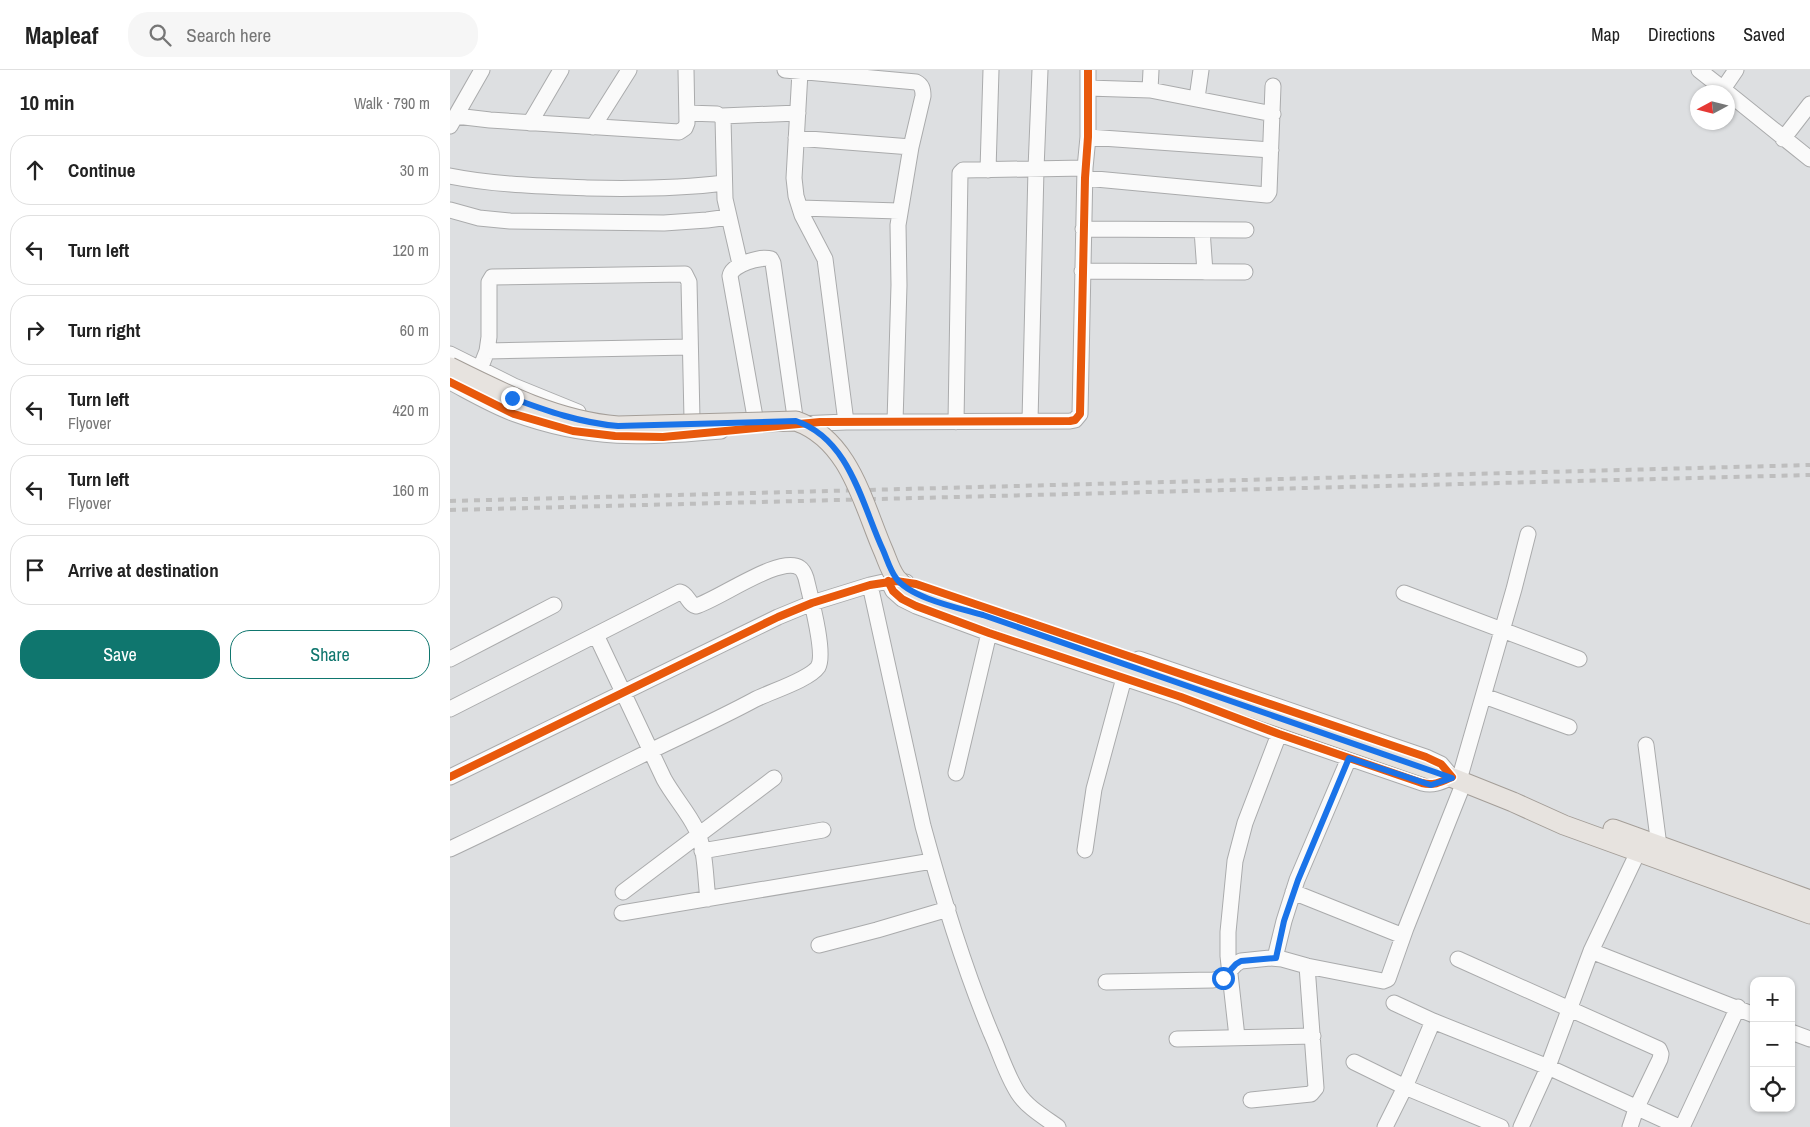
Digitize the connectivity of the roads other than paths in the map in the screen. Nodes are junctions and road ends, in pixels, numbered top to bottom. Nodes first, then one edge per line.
1 (482, 70) edge
2 (562, 70) edge
3 (629, 70) edge
4 (686, 70) edge
5 (784, 70) edge
6 (991, 70) edge
7 (1040, 70) edge
8 (1088, 70) edge
9 (1151, 70) edge
10 (1200, 70) edge
11 (1699, 70) edge
12 (1736, 70) edge
13 (800, 72) junction
14 (1718, 85) edge
15 (1729, 85) edge
16 (1274, 86) dead end
17 (1088, 88) junction
18 (1150, 90) junction
19 (1197, 98) junction
20 (1735, 99) edge
21 (1810, 104) edge
22 (455, 111) edge
23 (687, 113) junction
24 (798, 113) junction
25 (1274, 114) junction
26 (722, 116) junction
27 (530, 123) junction
28 (594, 127) junction
29 (1088, 137) junction
30 (796, 138) junction
31 (1783, 139) junction
32 (911, 147) junction
33 (1271, 150) junction
34 (1810, 159) edge
35 (1036, 169) junction
36 (988, 170) junction
37 (1085, 173) junction
38 (450, 176) edge
39 (724, 183) junction
40 (800, 208) junction
41 (450, 210) edge
42 (899, 211) junction
43 (729, 218) junction
44 (1083, 228) junction
45 (1202, 230) junction
46 (1246, 230) dead end
47 (740, 264) junction
48 (1082, 271) junction
49 (1205, 272) junction
50 (1245, 272) dead end
51 (690, 347) junction
52 (487, 350) junction
53 (450, 354) edge
54 (450, 367) edge
55 (480, 369) junction
56 (450, 382) edge
57 (756, 417) junction
58 (795, 417) junction
59 (692, 419) junction
60 (1030, 421) junction
61 (820, 422) junction
62 (846, 422) junction
63 (895, 422) junction
64 (956, 422) junction
65 (1528, 534) dead end
66 (888, 582) junction
67 (870, 586) junction
68 (1404, 593) dead end
69 (812, 603) junction
70 (554, 606) dead end
71 (1502, 630) junction
72 (989, 633) junction
73 (596, 635) junction
74 (450, 659) edge
75 (1579, 659) dead end
76 (1124, 678) junction
77 (622, 692) junction
78 (1484, 696) junction
79 (450, 709) edge
80 (1569, 727) dead end
81 (1279, 734) junction
82 (1646, 745) dead end
83 (650, 751) junction
84 (1349, 758) junction
85 (956, 774) dead end
86 (450, 777) edge
87 (774, 778) dead end
88 (1453, 778) junction
89 (1513, 802) junction
90 (823, 830) dead end
91 (698, 834) junction
92 (1659, 846) junction
93 (450, 849) edge
94 (1085, 850) dead end
95 (702, 851) junction
96 (1638, 852) junction
97 (932, 861) junction
98 (623, 892) dead end
99 (1293, 892) junction
100 (708, 899) junction
101 (1810, 900) edge
102 (948, 909) junction
103 (622, 912) dead end
104 (1810, 914) edge
105 (1403, 936) junction
106 (819, 945) dead end
107 (1591, 951) junction
108 (1276, 958) junction
109 (1458, 959) dead end
110 (1307, 966) junction
111 (1229, 972) junction
112 (1106, 982) dead end
113 (1394, 1003) dead end
114 (1738, 1007) junction
115 (1569, 1010) junction
116 (1750, 1012) edge
117 (1433, 1021) junction
118 (1795, 1033) edge
119 (1313, 1036) junction
120 (1237, 1037) junction
121 (1177, 1039) dead end
122 (1810, 1039) edge
123 (1354, 1062) dead end
124 (1548, 1067) junction
125 (1405, 1088) junction
126 (1251, 1100) dead end
127 (1636, 1109) junction
128 (1058, 1127) edge
129 (1385, 1127) edge
130 (1501, 1127) edge
131 (1521, 1127) edge
132 (1630, 1127) edge

1 - 22 street
2 - 27 street
3 - 28 street
4 - 23 street
5 - 13 street
6 - 36 street
7 - 35 street
8 - 17 street
9 - 18 street
10 - 19 street
11 - 14 street
12 - 15 street
13 - 24 street
13 - 32 street
16 - 25 street
17 - 18 street
17 - 29 street
18 - 19 street
19 - 25 street
20 - 31 street
21 - 31 street
22 - 27 street
23 - 26 street
23 - 28 street
24 - 26 street
24 - 30 street
25 - 33 street
26 - 39 street
27 - 28 street
29 - 33 street
29 - 37 street
30 - 32 street
30 - 40 street
31 - 34 street
32 - 42 street
33 - 37 street
35 - 36 street
35 - 37 street
35 - 60 street
36 - 64 street
37 - 44 street
38 - 39 street
39 - 43 street
40 - 42 street
40 - 62 street
41 - 43 street
42 - 63 street
43 - 47 street
44 - 45 street
44 - 48 street
45 - 46 street
45 - 49 street
47 - 57 street
47 - 58 street
48 - 49 street
48 - 60 street
49 - 50 street
51 - 52 street
51 - 52 street
51 - 59 street
52 - 55 street
53 - 55 street
54 - 88 main road, bridge
55 - 59 street
56 - 61 street
57 - 58 street
57 - 59 street
58 - 61 street
60 - 64 street
61 - 62 street
62 - 63 street
63 - 64 street
65 - 71 street
66 - 67 street
66 - 72 street
66 - 88 street
67 - 69 street
67 - 97 street
68 - 71 street
69 - 73 street
69 - 77 street
69 - 83 street
70 - 74 street
71 - 75 street
71 - 78 street
72 - 76 street
72 - 85 street
73 - 77 street
73 - 79 street
76 - 81 street
76 - 94 street
77 - 83 street
77 - 86 street
78 - 80 street
78 - 88 street
81 - 84 street
81 - 111 street
82 - 92 street
83 - 91 street
83 - 93 street
84 - 88 street
84 - 99 street
87 - 91 street
88 - 89 main road
88 - 105 street
89 - 92 main road
89 - 96 main road
90 - 95 street
91 - 95 street
91 - 98 street
92 - 101 main road
95 - 100 street
96 - 104 main road
96 - 107 street
97 - 100 street
97 - 102 street
99 - 105 street
99 - 108 street
100 - 103 street
102 - 106 street
102 - 128 street
105 - 110 street
107 - 114 street
107 - 115 street
108 - 110 street
108 - 111 street
109 - 115 street
110 - 119 street
111 - 112 street
111 - 120 street
113 - 117 street
114 - 116 street
114 - 127 street
115 - 124 street
115 - 127 street
117 - 124 street
117 - 125 street
118 - 122 street
119 - 120 street
119 - 126 street
120 - 121 street
123 - 125 street
124 - 127 street
124 - 131 street
125 - 129 street
125 - 130 street
127 - 132 street

